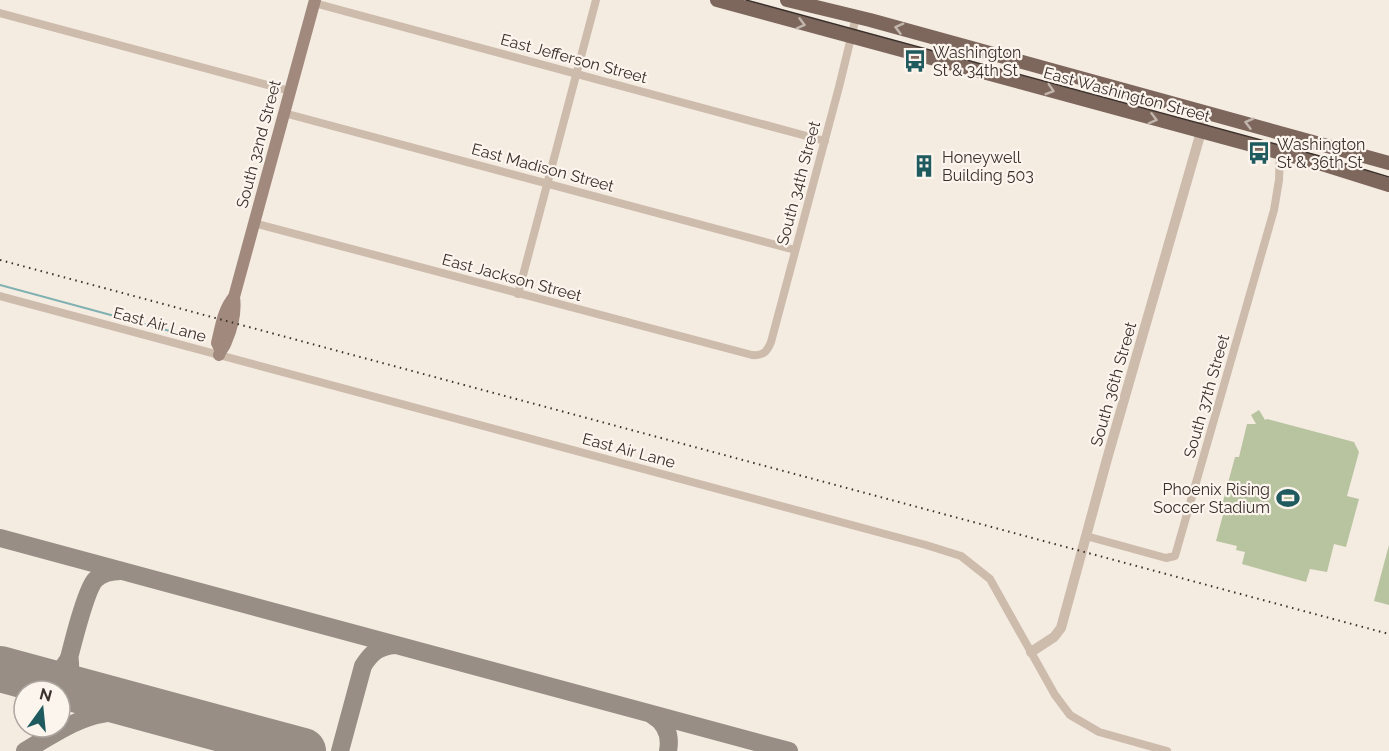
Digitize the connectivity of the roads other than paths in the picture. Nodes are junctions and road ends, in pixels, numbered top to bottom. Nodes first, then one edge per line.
1 (596, 0) edge
2 (717, 0) edge
3 (787, 0) edge
4 (315, 2) edge
5 (0, 13) edge
6 (856, 17) junction
7 (852, 38) junction
8 (577, 75) junction
9 (290, 91) junction
10 (1207, 111) junction
11 (284, 113) junction
12 (1201, 132) junction
13 (825, 141) junction
14 (1280, 152) junction
15 (1389, 163) edge
16 (547, 184) junction
17 (1389, 184) edge
18 (254, 223) junction
19 (795, 250) junction
20 (518, 294) junction
21 (0, 296) edge
22 (220, 352) junction
23 (762, 354) joint
24 (1086, 536) junction
25 (1031, 652) junction
26 (1167, 751) edge

1 - 8 street
2 -> 7 main road, East Washington Street
3 - 6 main road, East Washington Street
4 - 8 street, East Jefferson Street
4 - 9 main road, South 32nd Street
5 - 9 street
6 - 7 street, South 34th Street
10 -> 6 main road, East Washington Street
7 -> 12 main road, East Washington Street
7 - 13 street, South 34th Street
8 - 13 street, East Jefferson Street
8 - 16 street
9 - 11 main road, South 32nd Street
10 - 12 street, South 36th Street
15 -> 10 main road, East Washington Street
11 - 16 street, East Madison Street
11 - 18 main road, South 32nd Street
12 - 14 main road, East Washington Street
12 - 24 street, South 36th Street
13 - 19 street, South 34th Street
14 - 17 main road, East Washington Street
14 - 24 street, South 37th Street
16 - 19 street, East Madison Street
16 - 20 street
18 - 20 street, East Jackson Street
18 - 22 main road, South 32nd Street
19 - 23 street, South 34th Street
20 - 23 street, East Jackson Street
21 - 22 street, East Air Lane
22 - 25 street, East Air Lane
24 - 25 street, South 36th Street
25 - 26 street, East Air Lane

